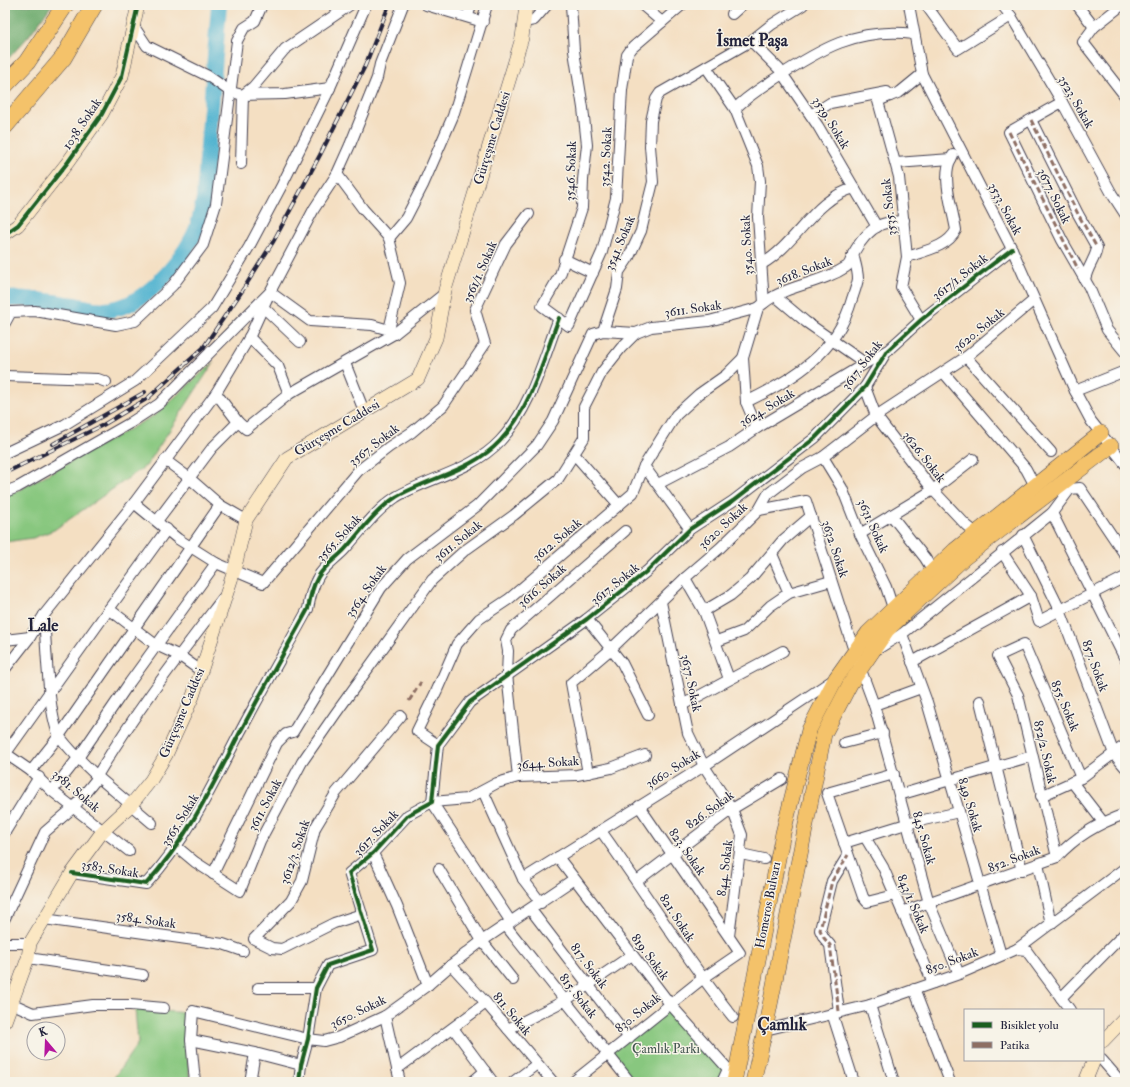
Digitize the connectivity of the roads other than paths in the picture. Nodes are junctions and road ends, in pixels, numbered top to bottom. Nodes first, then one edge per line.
1 (65, 5) edge
2 (94, 5) edge
3 (138, 5) edge
4 (262, 5) edge
5 (350, 5) edge
6 (366, 5) edge
7 (403, 5) edge
8 (426, 5) edge
9 (471, 5) edge
10 (487, 5) edge
11 (526, 5) edge
12 (548, 5) edge
13 (571, 5) edge
14 (642, 5) edge
15 (682, 5) edge
16 (742, 5) edge
17 (803, 5) edge
18 (909, 5) edge
19 (926, 5) edge
20 (1002, 5) edge
21 (1077, 5) edge
22 (1122, 9) edge
23 (732, 14) dead end
24 (468, 16) junction
25 (1011, 16) junction
26 (483, 22) junction
27 (524, 22) junction
28 (662, 22) junction
29 (1094, 27) junction
30 (134, 28) junction
31 (914, 34) junction
32 (751, 41) junction
33 (706, 67) junction
34 (782, 74) junction
35 (922, 74) junction
36 (5, 85) edge
37 (330, 88) junction
38 (229, 90) junction
39 (243, 95) junction
40 (890, 96) junction
41 (1125, 96) edge
42 (1062, 102) junction
43 (735, 109) junction
44 (811, 115) junction
45 (1032, 120) junction
46 (5, 126) edge
47 (958, 147) junction
48 (951, 159) junction
49 (896, 163) junction
50 (241, 164) dead end
51 (336, 174) junction
52 (855, 188) junction
53 (529, 214) dead end
54 (1125, 214) edge
55 (904, 220) junction
56 (877, 227) junction
57 (5, 234) edge
58 (389, 238) junction
59 (1012, 249) junction
60 (853, 254) junction
61 (907, 257) junction
62 (564, 259) junction
63 (762, 264) junction
64 (593, 273) junction
65 (1085, 280) junction
66 (270, 292) junction
67 (444, 294) junction
68 (775, 296) junction
69 (1034, 300) junction
70 (761, 306) junction
71 (263, 307) junction
72 (559, 318) junction
73 (921, 320) junction
74 (5, 323) edge
75 (392, 332) junction
76 (598, 333) junction
77 (636, 333) junction
78 (249, 337) junction
79 (831, 340) junction
80 (300, 342) dead end
81 (887, 351) junction
82 (1125, 352) edge
83 (743, 358) junction
84 (966, 358) junction
85 (346, 363) junction
86 (865, 363) junction
87 (469, 366) joint
88 (1121, 372) edge
89 (944, 373) junction
90 (5, 376) edge
91 (106, 382) dead end
92 (865, 387) junction
93 (1075, 391) junction
94 (216, 393) junction
95 (290, 394) junction
96 (746, 402) junction
97 (364, 411) junction
98 (876, 416) junction
99 (238, 422) junction
100 (757, 428) junction
101 (1101, 433) junction
102 (1111, 446) junction
103 (1051, 452) dead end
104 (5, 453) edge
105 (575, 455) junction
106 (823, 457) junction
107 (973, 459) dead end
108 (165, 460) junction
109 (1125, 464) edge
110 (644, 466) junction
111 (188, 477) junction
112 (658, 484) junction
113 (1035, 486) junction
114 (933, 490) junction
115 (5, 492) edge
116 (134, 503) junction
117 (220, 505) junction
118 (619, 505) junction
119 (759, 510) junction
120 (1052, 513) junction
121 (811, 516) junction
122 (891, 516) junction
123 (157, 520) junction
124 (246, 520) junction
125 (167, 529) junction
126 (690, 529) junction
127 (625, 531) dead end
128 (976, 533) junction
129 (860, 534) junction
130 (1023, 535) junction
131 (191, 548) junction
132 (1002, 552) junction
133 (772, 554) junction
134 (1125, 555) edge
135 (216, 563) junction
136 (234, 571) junction
137 (933, 572) junction
138 (1125, 577) edge
139 (685, 578) junction
140 (831, 581) junction
141 (226, 593) junction
142 (789, 593) junction
143 (1093, 594) junction
144 (1031, 596) junction
145 (661, 602) junction
146 (894, 608) junction
147 (109, 609) junction
148 (1060, 610) junction
149 (704, 611) junction
150 (44, 616) junction
151 (587, 619) junction
152 (134, 628) junction
153 (902, 634) junction
154 (30, 637) junction
155 (5, 640) edge
156 (717, 641) junction
157 (156, 645) junction
158 (611, 649) junction
159 (783, 651) dead end
160 (854, 652) junction
161 (870, 654) junction
162 (180, 656) junction
163 (998, 656) joint
164 (1125, 659) edge
165 (912, 662) junction
166 (861, 667) junction
167 (5, 669) edge
168 (201, 671) junction
169 (507, 674) junction
170 (836, 678) junction
171 (729, 679) junction
172 (921, 688) junction
173 (50, 690) junction
174 (980, 701) dead end
175 (682, 705) junction
176 (874, 705) junction
177 (648, 715) dead end
178 (401, 716) dead end
179 (882, 733) junction
180 (59, 736) junction
181 (438, 744) junction
182 (844, 744) dead end
183 (1125, 745) edge
184 (6, 753) edge
185 (1114, 754) junction
186 (645, 755) dead end
187 (1032, 756) junction
188 (78, 758) junction
189 (704, 766) junction
190 (997, 767) junction
191 (1125, 767) edge
192 (588, 772) junction
193 (35, 774) junction
194 (894, 774) junction
195 (98, 776) junction
196 (518, 777) junction
197 (782, 779) dead end
198 (949, 780) junction
199 (1076, 780) junction
200 (52, 791) junction
201 (483, 791) junction
202 (899, 795) junction
203 (1042, 796) junction
204 (432, 802) junction
205 (131, 805) junction
206 (638, 806) junction
207 (74, 807) junction
208 (732, 809) junction
209 (959, 812) junction
210 (1125, 814) edge
211 (1103, 822) junction
212 (152, 823) dead end
213 (906, 824) junction
214 (103, 831) junction
215 (601, 831) junction
216 (5, 832) edge
217 (864, 837) junction
218 (844, 843) junction
219 (176, 847) junction
220 (129, 851) dead end
221 (373, 852) junction
222 (673, 853) junction
223 (741, 854) junction
224 (848, 855) junction
225 (558, 857) junction
226 (1057, 857) junction
227 (764, 859) dead end
228 (1038, 864) junction
229 (1125, 868) edge
230 (439, 869) dead end
231 (1022, 871) junction
232 (72, 873) junction
233 (214, 874) junction
234 (523, 879) junction
235 (574, 879) junction
236 (637, 881) junction
237 (146, 884) joint
238 (981, 886) junction
239 (895, 895) junction
240 (540, 903) junction
241 (929, 903) junction
242 (531, 910) junction
243 (902, 912) junction
244 (362, 914) junction
245 (5, 918) edge
246 (44, 918) junction
247 (509, 924) junction
248 (1051, 924) junction
249 (1125, 932) edge
250 (729, 936) junction
251 (30, 942) junction
252 (482, 942) junction
253 (5, 943) edge
254 (1018, 949) junction
255 (244, 951) dead end
256 (740, 953) joint
257 (632, 955) junction
258 (1001, 956) junction
259 (28, 958) junction
260 (450, 965) junction
261 (959, 974) junction
262 (143, 975) dead end
263 (702, 979) junction
264 (513, 980) dead end
265 (933, 984) junction
266 (428, 985) junction
267 (588, 986) junction
268 (258, 988) dead end
269 (316, 988) junction
270 (914, 989) junction
271 (1061, 998) junction
272 (566, 1000) junction
273 (8, 1001) edge
274 (486, 1003) junction
275 (670, 1004) junction
276 (870, 1005) junction
277 (164, 1008) dead end
278 (1069, 1009) edge
279 (835, 1012) junction
280 (385, 1016) junction
281 (733, 1017) dead end
282 (1125, 1018) edge
283 (5, 1021) edge
284 (453, 1028) junction
285 (508, 1029) junction
286 (765, 1030) junction
287 (629, 1038) junction
288 (308, 1039) junction
289 (191, 1040) junction
290 (1104, 1040) edge
291 (255, 1053) junction
292 (608, 1054) junction
293 (1094, 1061) edge
294 (1103, 1061) edge
295 (537, 1064) junction
296 (301, 1065) junction
297 (397, 1069) junction
298 (485, 1071) junction
299 (728, 1078) edge
300 (1125, 1079) edge
301 (195, 1082) edge
302 (250, 1082) edge
303 (299, 1082) edge
304 (400, 1082) edge
305 (472, 1082) edge
306 (493, 1082) edge
307 (513, 1082) edge
308 (553, 1082) edge
309 (573, 1082) edge
310 (630, 1082) edge
311 (753, 1082) edge
312 (854, 1082) edge
313 (894, 1082) edge
314 (950, 1082) edge
315 (1085, 1082) edge
316 (1122, 1082) edge

1 - 36 highway
2 - 46 highway
3 - 30 main road, 1038. Sokak
4 - 38 street
5 - 39 street
6 - 37 street
7 - 51 street
8 - 24 street
9 - 24 street
10 - 26 street
11 - 27 main road, Gürçeşme Caddesi
12 - 27 street
13 - 62 street, 3546. Sokak
14 - 28 street
15 - 28 street, 3542. Sokak
16 - 23 street
17 - 32 street
18 - 31 street, 3533. Sokak
19 - 25 street
20 - 25 street, 3523. Sokak
21 - 29 street
22 - 29 street
24 - 26 street
25 - 42 street, 3523. Sokak
26 - 58 street
27 - 67 main road, Gürçeşme Caddesi
28 - 64 street, 3542. Sokak
29 - 41 street
30 - 38 street
30 - 57 main road, 1038. Sokak
31 - 34 street
31 - 35 street, 3533. Sokak
32 - 33 street
32 - 34 street, 3539. Sokak
33 - 43 street, 3540. Sokak
33 - 76 street, 3541. Sokak
34 - 43 street
34 - 44 street, 3539. Sokak
35 - 40 street
35 - 47 street, 3533. Sokak
37 - 39 street
37 - 104 street
38 - 39 street
38 - 74 street
39 - 50 street
40 - 44 street
40 - 49 street, 3535. Sokak
42 - 45 street
42 - 54 street, 3523. Sokak
43 - 63 street, 3540. Sokak
44 - 52 street, 3539. Sokak
45 - 65 street
45 - 65 street, 3677. Sokak
47 - 48 street
47 - 59 street, 3533. Sokak
48 - 49 street
48 - 61 street
49 - 55 street, 3535. Sokak
51 - 58 street
51 - 66 street
52 - 56 street, 3539. Sokak
52 - 63 street
53 - 87 street, 3561/1. Sokak
55 - 56 street, 3618. Sokak
55 - 61 street, 3535. Sokak
56 - 60 street, 3618. Sokak
58 - 75 street
59 - 69 street, 3533. Sokak
59 - 73 street, 3617/1. Sokak
60 - 68 street, 3618. Sokak
60 - 79 street
61 - 73 street, 3535. Sokak
62 - 64 street
62 - 72 street, 3546. Sokak
63 - 70 street, 3540. Sokak
64 - 72 street, 3542. Sokak
65 - 82 street, 3677. Sokak
66 - 71 street
66 - 75 street
66 - 115 street
67 - 75 street
67 - 97 main road, Gürçeşme Caddesi
68 - 70 street, 3618. Sokak
68 - 79 street
69 - 84 street, 3620. Sokak
69 - 93 street, 3533. Sokak
70 - 77 street, 3611. Sokak
70 - 83 street, 3540. Sokak
71 - 78 street
71 - 80 street
72 - 219 street, 3565. Sokak
73 - 81 street, 3617. Sokak
75 - 85 street
76 - 77 street
76 - 233 street, 3564. Sokak
77 - 105 street, 3611. Sokak
78 - 94 street
78 - 95 street
79 - 86 street
79 - 96 street
81 - 86 street, 3624. Sokak
81 - 92 street, 3617. Sokak
83 - 96 street, 3540. Sokak
83 - 110 street, 3612. Sokak
84 - 89 street, 3620. Sokak
84 - 103 street
85 - 95 street
85 - 97 street
86 - 100 street, 3624. Sokak
87 - 136 street, 3567. Sokak
88 - 93 street
89 - 98 street, 3620. Sokak
89 - 113 street
90 - 91 street
92 - 98 street, 3626. Sokak
92 - 126 street, 3617. Sokak
93 - 101 street, 3533. Sokak
94 - 99 street
94 - 108 street
95 - 99 street
96 - 100 street, 3540. Sokak
97 - 124 main road, Gürçeşme Caddesi
98 - 106 street, 3620. Sokak
98 - 114 street, 3626. Sokak
99 - 111 street
100 - 112 street, 3624. Sokak
101 - 102 street, 3533. Sokak
101 - 113 main road, Homeros Bulvarı
102 - 109 street, 3533. Sokak
102 - 161 main road, Homeros Bulvarı
105 - 118 street
105 - 233 street, 3611. Sokak
106 - 119 street, 3620. Sokak
106 - 129 street, 3631. Sokak
107 - 114 street
108 - 111 street
108 - 116 street
110 - 112 street
110 - 118 street, 3612. Sokak
111 - 117 street
111 - 123 street
112 - 126 street
113 - 128 main road, Homeros Bulvarı
114 - 122 street
114 - 128 street, 3626. Sokak
116 - 123 street
116 - 150 street
117 - 124 street
117 - 131 street
118 - 181 street, 3612. Sokak
119 - 121 street, 3632. Sokak
119 - 139 street, 3620. Sokak
120 - 130 street
120 - 134 street
120 - 143 street
121 - 133 street
121 - 140 street, 3632. Sokak
122 - 129 street
122 - 137 street
123 - 125 street
124 - 136 main road, Gürçeşme Caddesi
125 - 131 street
125 - 147 street
126 - 151 street, 3617. Sokak
127 - 169 street, 3616. Sokak
128 - 137 main road, Homeros Bulvarı
129 - 146 street, 3631. Sokak
130 - 132 street
130 - 148 street, 857. Sokak
131 - 135 street
131 - 152 street
132 - 144 street
132 - 153 street
133 - 142 street
133 - 149 street
135 - 136 street
135 - 157 street
136 - 141 main road, Gürçeşme Caddesi
137 - 146 main road, Homeros Bulvarı
138 - 143 street
139 - 145 street, 3620. Sokak
139 - 149 street
140 - 142 street
140 - 160 street, 3632. Sokak
141 - 162 street
141 - 168 main road, Gürçeşme Caddesi
142 - 156 street
143 - 148 street
143 - 164 street
144 - 148 street
144 - 165 street
145 - 158 street, 3620. Sokak
145 - 175 street, 3637. Sokak
146 - 160 main road, Homeros Bulvarı
147 - 152 street
147 - 173 street
148 - 185 street, 857. Sokak
149 - 156 street
150 - 154 street
150 - 173 street
151 - 158 street
151 - 169 street, 3617. Sokak
152 - 157 street
152 - 180 street
153 - 161 street
153 - 165 street
154 - 155 street
154 - 167 street
156 - 171 street
157 - 162 street
157 - 188 street
158 - 177 street
158 - 192 street, 3620. Sokak
159 - 171 street
160 - 166 street, 3632. Sokak
160 - 170 main road, Homeros Bulvarı
161 - 166 main road, Homeros Bulvarı
162 - 168 street
162 - 195 street
163 - 187 street, 852/2. Sokak
163 - 199 street, 855. Sokak
165 - 172 street, 849. Sokak
166 - 176 street, 845. Sokak
166 - 286 main road, Homeros Bulvarı
168 - 205 main road, Gürçeşme Caddesi
169 - 181 street, 3617. Sokak
169 - 196 street, 3616. Sokak
170 - 189 street, 3660. Sokak
170 - 299 main road, Homeros Bulvarı
171 - 175 street
172 - 176 street
172 - 198 street, 849. Sokak
173 - 180 street
173 - 184 street
174 - 190 street
175 - 189 street, 3637. Sokak
176 - 179 street, 845. Sokak
178 - 244 street, 3612/3. Sokak
179 - 182 street
179 - 194 street, 845. Sokak
180 - 188 street
180 - 193 street
181 - 204 street
183 - 185 street
184 - 193 street, 3581. Sokak
185 - 191 street, 857. Sokak
185 - 199 street
186 - 192 street, 3644. Sokak
187 - 190 street
187 - 203 street, 852/2. Sokak
188 - 195 street
188 - 200 street
189 - 206 street, 3660. Sokak
189 - 208 street, 844. Sokak
190 - 198 street
190 - 231 street
192 - 196 street, 3644. Sokak
193 - 200 street, 3581. Sokak
193 - 216 street
194 - 202 street, 845. Sokak
194 - 218 street
195 - 205 street
195 - 207 street
196 - 201 street, 3644. Sokak
197 - 208 street, 826. Sokak
198 - 202 street
198 - 209 street, 849. Sokak
199 - 203 street
199 - 211 street, 855. Sokak
200 - 207 street, 3581. Sokak
201 - 204 street, 3644. Sokak
201 - 234 street
202 - 213 street, 845. Sokak
203 - 226 street, 852/2. Sokak
204 - 221 street, 3617. Sokak
204 - 247 street, 815. Sokak
205 - 212 street
205 - 214 main road, Gürçeşme Caddesi
206 - 215 street, 3660. Sokak
206 - 222 street, 823. Sokak
207 - 214 street, 3581. Sokak
207 - 245 street
208 - 222 street, 826. Sokak
208 - 223 street, 844. Sokak
209 - 213 street
209 - 238 street, 849. Sokak
210 - 211 street, 852. Sokak
211 - 226 street, 852. Sokak
213 - 217 street
213 - 241 street, 845. Sokak
214 - 220 street, 3581. Sokak
214 - 232 main road, Gürçeşme Caddesi
215 - 225 street, 3660. Sokak
215 - 236 street, 821. Sokak
217 - 218 street
217 - 239 street, 843/1. Sokak
218 - 224 street
219 - 233 street
219 - 237 street, 3565. Sokak
221 - 244 street, 3617. Sokak
221 - 266 street
222 - 236 street, 826. Sokak
222 - 250 street, 823. Sokak
223 - 227 street
223 - 250 street, 844. Sokak
224 - 239 street
224 - 279 street
225 - 234 street, 3660. Sokak
225 - 235 street, 819. Sokak
226 - 228 street, 852. Sokak
228 - 231 street, 852. Sokak
228 - 248 street
229 - 248 street, 850. Sokak
230 - 252 street
231 - 238 street, 852. Sokak
232 - 237 street, 3583. Sokak
232 - 246 main road, Gürçeşme Caddesi
234 - 240 street
235 - 240 street, 3650. Sokak
235 - 257 street, 819. Sokak
236 - 263 street, 821. Sokak
238 - 241 street, 852. Sokak
238 - 258 street, 849. Sokak
239 - 243 street, 843/1. Sokak
240 - 242 street, 3650. Sokak
241 - 243 street, 852. Sokak
241 - 261 street, 845. Sokak
242 - 247 street, 3650. Sokak
242 - 267 street, 817. Sokak
243 - 265 street, 843/1. Sokak
244 - 269 street
246 - 251 main road, Gürçeşme Caddesi
246 - 255 street, 3584. Sokak
247 - 252 street, 3650. Sokak
247 - 272 street, 815. Sokak
248 - 254 street, 850. Sokak
249 - 271 street
250 - 256 street, 823. Sokak
251 - 253 street
251 - 259 main road, Gürçeşme Caddesi
252 - 260 street, 3650. Sokak
252 - 264 street
254 - 258 street, 850. Sokak
254 - 271 street
256 - 263 street, 830. Sokak
257 - 267 street
257 - 275 street, 819. Sokak
258 - 261 street, 850. Sokak
259 - 262 street
259 - 273 main road, Gürçeşme Caddesi
260 - 266 street, 3650. Sokak
260 - 274 street, 811. Sokak
261 - 265 street, 850. Sokak
263 - 275 street, 830. Sokak
263 - 281 street, 821. Sokak
265 - 270 street, 850. Sokak
266 - 280 street, 3650. Sokak
267 - 272 street
267 - 287 street, 817. Sokak
268 - 269 street
269 - 288 street
270 - 276 street, 850. Sokak
270 - 314 street
271 - 278 street
272 - 285 street
272 - 292 street, 815. Sokak
273 - 277 street
273 - 283 main road, Gürçeşme Caddesi
274 - 284 street
274 - 285 street, 811. Sokak
275 - 287 street, 830. Sokak
275 - 299 street, 819. Sokak
276 - 279 street, 850. Sokak
276 - 313 street
279 - 286 street, 850. Sokak
279 - 312 street
280 - 288 street, 3650. Sokak
280 - 297 street
282 - 290 main road
284 - 297 street
284 - 298 street
285 - 295 street, 811. Sokak
286 - 311 main road, Homeros Bulvarı
287 - 292 street, 830. Sokak
288 - 289 street, 3650. Sokak
288 - 296 street
289 - 291 street
289 - 301 street
291 - 296 street
291 - 302 street
292 - 309 street, 830. Sokak
292 - 310 street, 815. Sokak
293 - 315 main road
294 - 316 street
295 - 307 street
295 - 308 street, 811. Sokak
296 - 303 street
297 - 304 street
298 - 305 street
298 - 306 street
300 - 316 street

